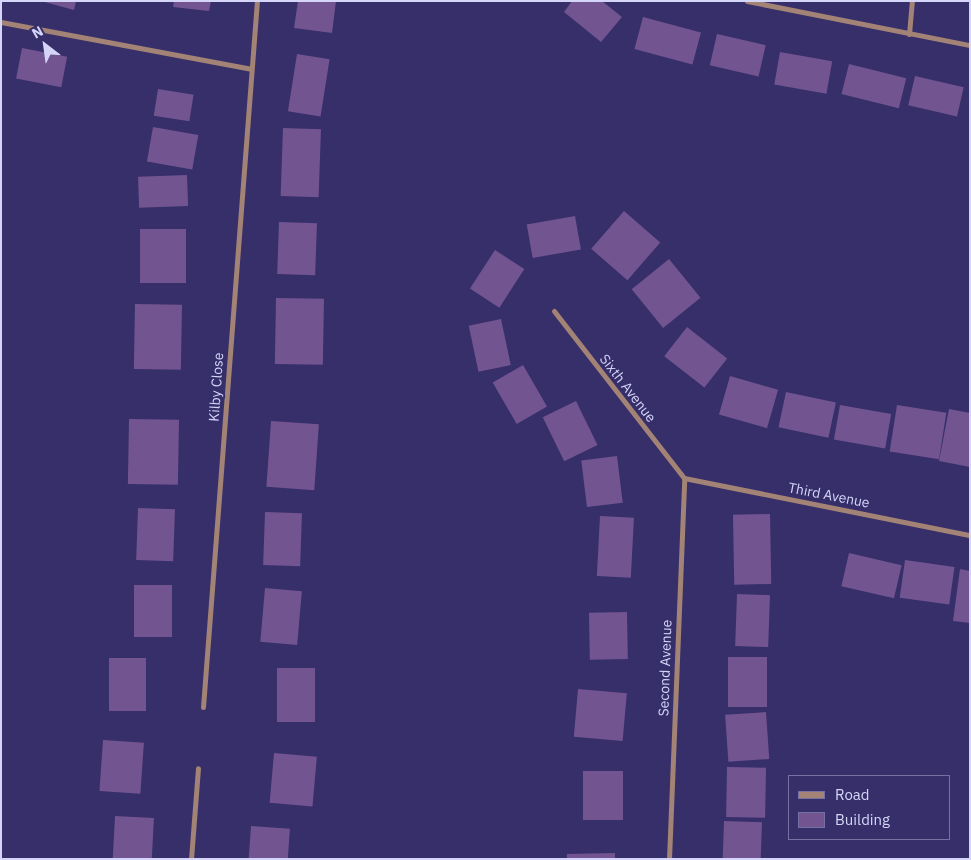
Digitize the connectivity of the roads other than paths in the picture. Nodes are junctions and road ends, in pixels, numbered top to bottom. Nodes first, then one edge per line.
1 (257, 1) edge
2 (747, 1) edge
3 (912, 1) edge
4 (1, 22) edge
5 (909, 34) junction
6 (970, 45) edge
7 (251, 70) junction
8 (554, 311) dead end
9 (684, 478) junction
10 (970, 535) edge
11 (203, 707) dead end
12 (198, 768) dead end
13 (191, 859) edge
14 (668, 859) edge

1 - 7 street, Kilby Close
2 - 5 street
3 - 5 street
4 - 7 street
5 - 6 street
7 - 11 street, Kilby Close
8 - 9 street, Sixth Avenue
9 - 10 street, Third Avenue
9 - 14 street, Second Avenue
12 - 13 street

